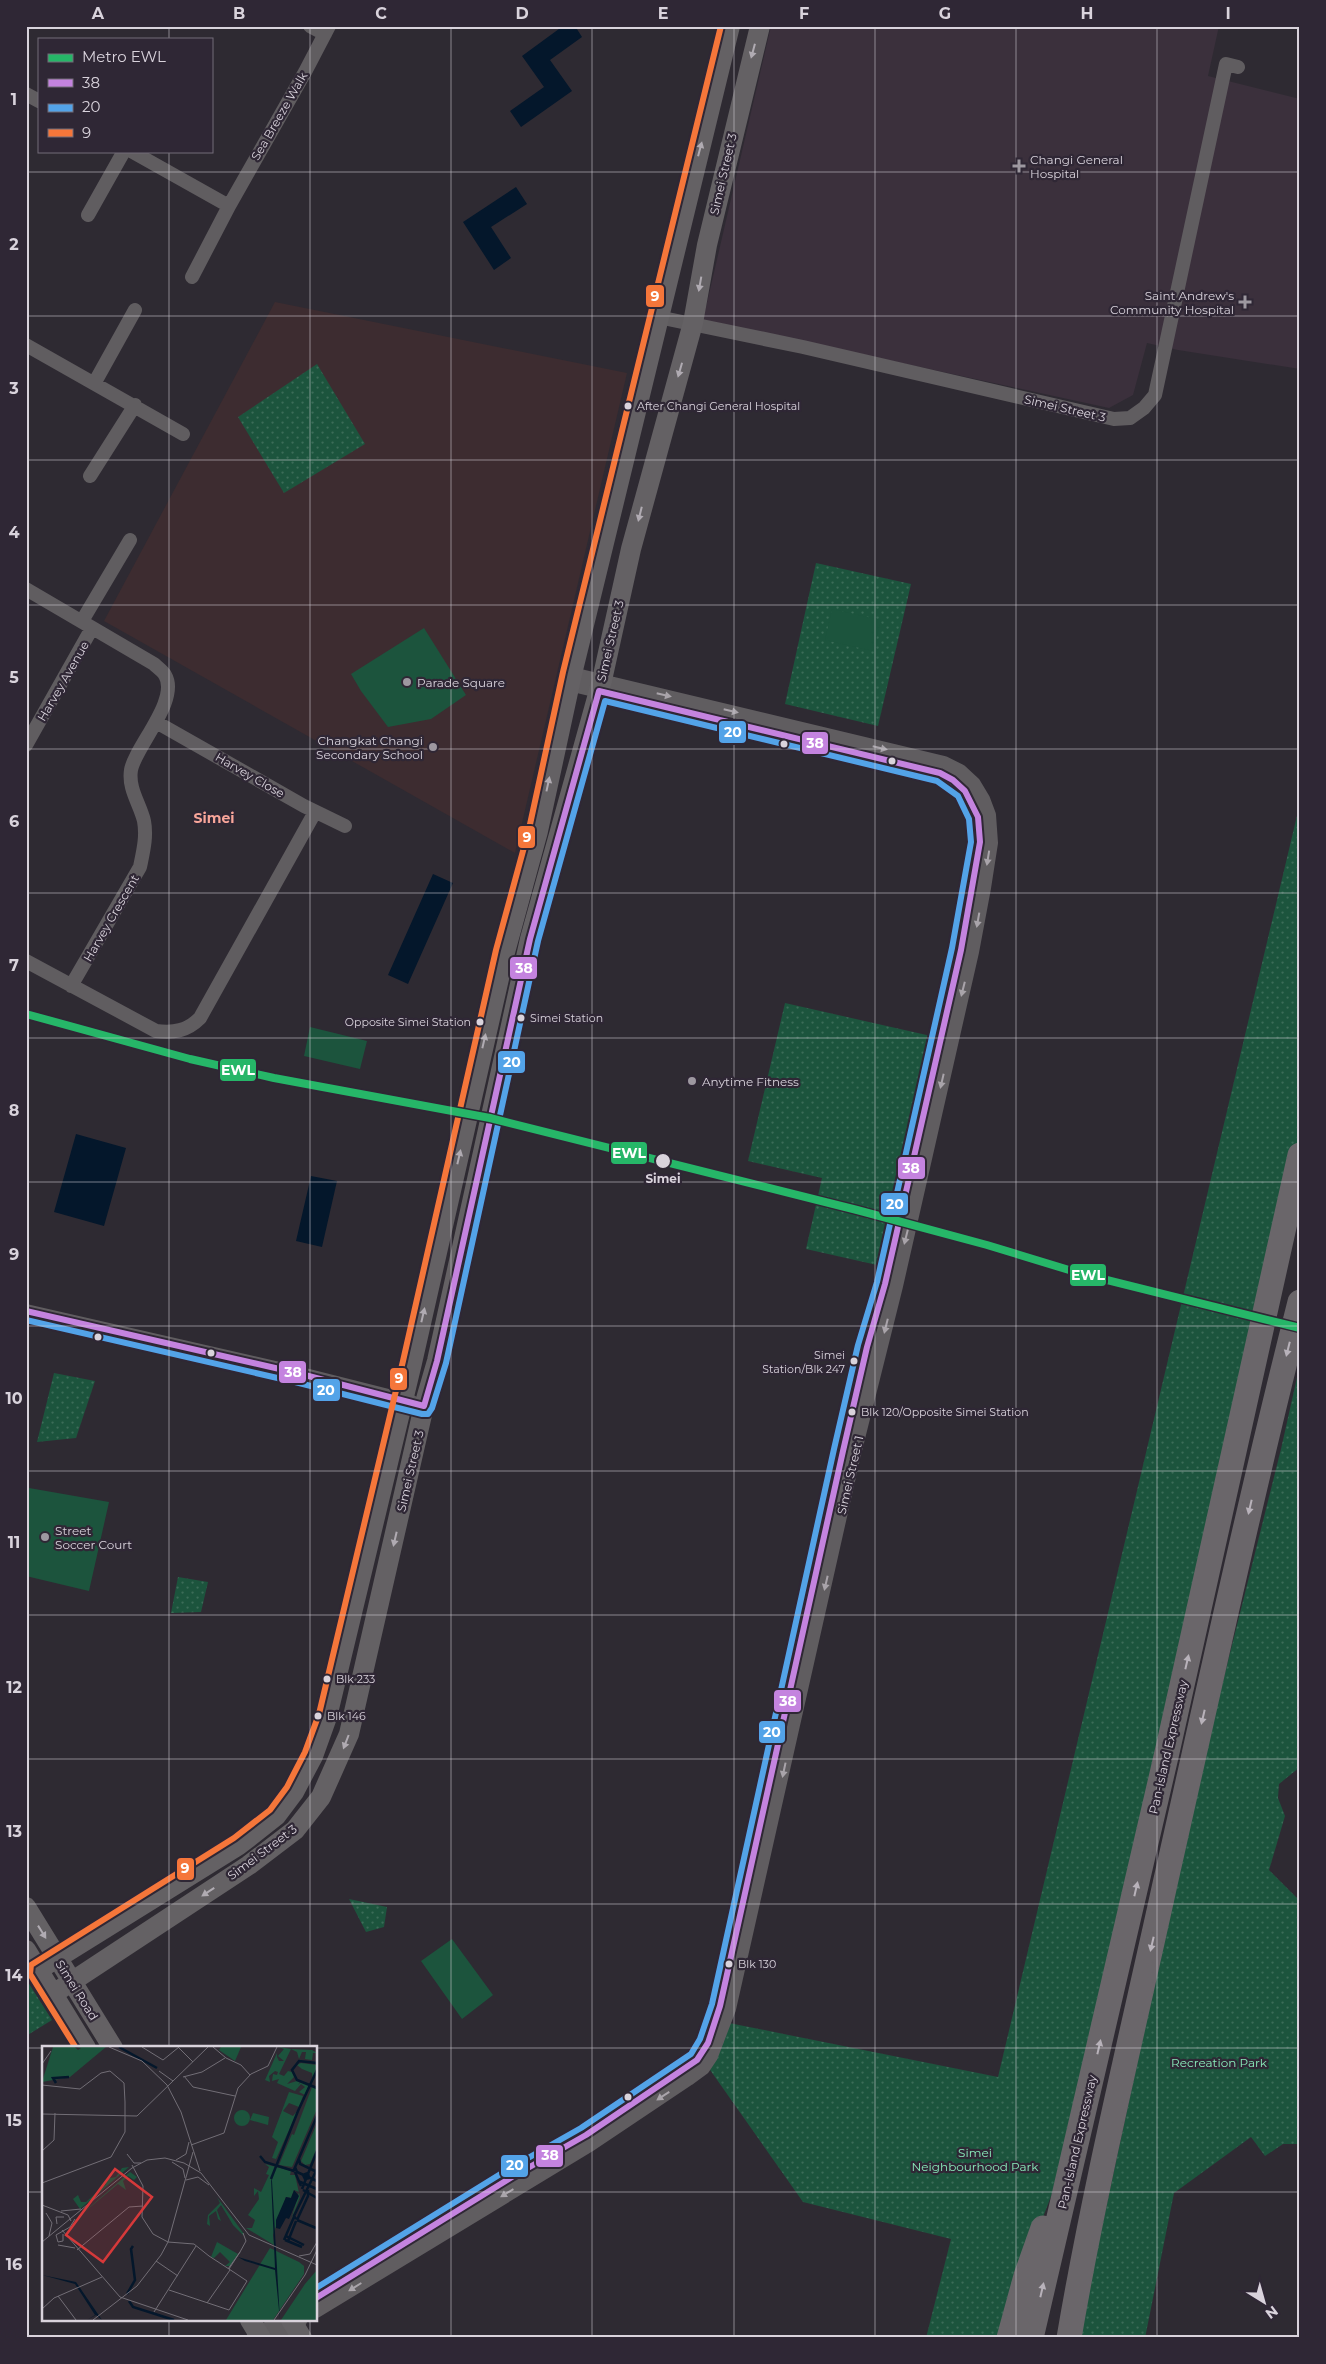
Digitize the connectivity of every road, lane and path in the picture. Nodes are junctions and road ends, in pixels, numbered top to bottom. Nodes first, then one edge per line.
1 (310, 26) edge
2 (730, 26) edge
3 (760, 26) edge
4 (327, 30) edge
5 (1238, 67) dead end
6 (26, 94) edge
7 (38, 100) edge
8 (123, 152) edge
9 (133, 152) edge
10 (228, 206) junction
11 (88, 215) dead end
12 (707, 245) junction
13 (674, 255) junction
14 (192, 277) dead end
15 (135, 310) dead end
16 (658, 317) junction
17 (693, 323) junction
18 (26, 345) edge
19 (95, 382) junction
20 (134, 404) junction
21 (183, 434) dead end
22 (90, 476) dead end
23 (130, 540) dead end
24 (26, 589) edge
25 (87, 624) junction
26 (570, 679) junction
27 (600, 686) junction
28 (156, 722) junction
29 (26, 745) edge
30 (315, 812) junction
31 (345, 826) dead end
32 (26, 960) edge
33 (72, 986) junction
34 (1300, 1155) edge
35 (1300, 1302) edge
36 (26, 1311) edge
37 (402, 1400) junction
38 (424, 1406) junction
39 (26, 1907) edge
40 (26, 1950) edge
41 (58, 1958) junction
42 (38, 1970) junction
43 (72, 1980) junction
44 (52, 1994) junction
45 (85, 2046) edge
46 (112, 2046) edge
47 (1081, 2127) junction
48 (318, 2297) edge
49 (318, 2310) edge
50 (294, 2325) edge
51 (259, 2334) edge
52 (1009, 2338) edge
53 (1031, 2338) edge
54 (1069, 2338) edge

1 - 4 street
13 -> 2 main road, Simei Street 3
3 -> 12 main road, Simei Street 3
4 - 10 street, Sea Breeze Walk
5 - 17 street, Simei Street 3
6 - 7 street
8 - 11 street
9 - 10 street
10 - 14 street, Sea Breeze Walk
12 - 13 main road
12 -> 17 main road, Simei Street 3
13 - 16 main road, Simei Street 3
15 - 19 street
16 - 17 street, Simei Street 3
16 - 26 main road, Simei Street 3
17 -> 27 main road, Simei Street 3
18 - 19 street
19 - 20 street
20 - 21 street
20 - 22 street
23 - 25 street, Harvey Avenue
24 - 25 street, Harvey Avenue
25 - 28 street, Harvey Crescent
25 - 29 street, Harvey Avenue
26 - 27 street, Simei Street 1
37 -> 26 main road, Simei Street 3
27 - 38 main road, Simei Street 3
27 - 48 street, Simei Street 1
27 -> 49 street, Simei Street 1
28 - 30 street, Harvey Close
28 - 33 street, Harvey Crescent
30 - 31 street, Harvey Close
30 - 33 street
32 - 33 street
47 -> 34 highway, Pan-Island Expressway
35 -> 54 highway
36 - 37 street
37 - 38 street
37 - 41 main road, Simei Street 3
38 -> 43 main road, Simei Street 3
39 -> 41 main road, Simei Road
40 - 42 main road, Simei Road
41 - 42 main road, Simei Street 3
41 - 43 main road, Simei Road
42 - 44 main road, Simei Road
43 - 44 main road, Simei Street 3
43 - 46 main road, Simei Road
44 - 45 main road, Simei Road
47 - 52 highway
53 -> 47 highway, Pan-Island Expressway
50 - 51 street

